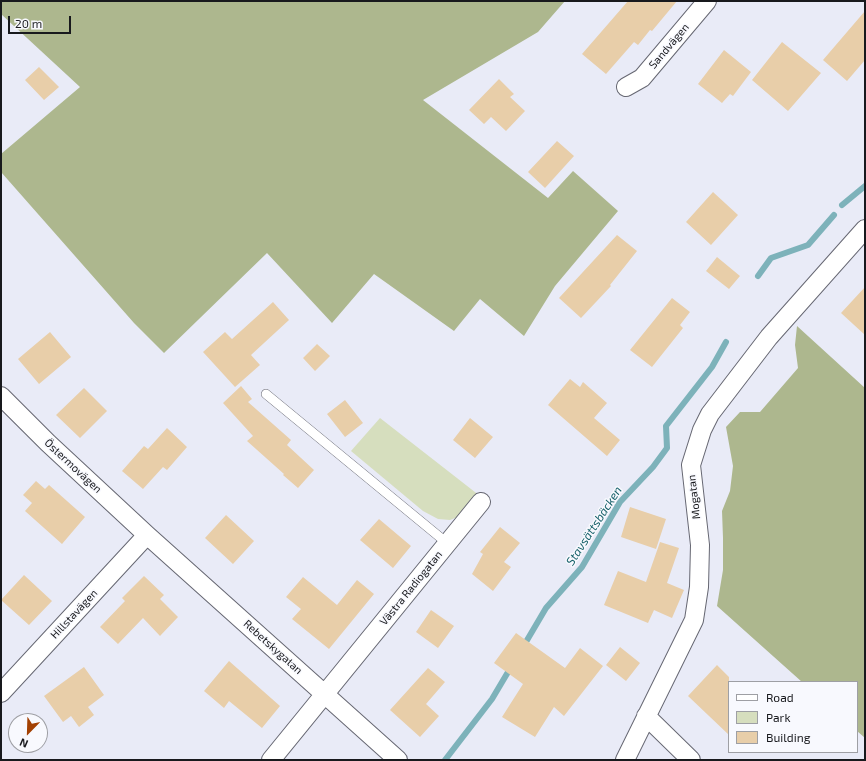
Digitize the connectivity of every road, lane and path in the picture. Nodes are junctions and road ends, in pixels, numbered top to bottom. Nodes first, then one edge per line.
1 (707, 1) edge
2 (626, 87) dead end
3 (865, 229) edge
4 (266, 394) dead end
5 (1, 396) edge
6 (481, 502) dead end
7 (147, 535) junction
8 (447, 543) junction
9 (1, 693) edge
10 (325, 694) junction
11 (646, 716) junction
12 (271, 760) edge
13 (398, 760) edge
14 (625, 760) edge
15 (691, 760) edge

1 - 2 street, Sandvägen
3 - 11 street, Mogatan
4 - 8 lane, Västra Radiogatan
5 - 7 street, Östermovägen
6 - 8 street
7 - 9 street, Hillstavägen
7 - 10 street, Rebetskygatan
8 - 10 street, Västra Radiogatan
10 - 12 street, Västra Radiogatan
10 - 13 street, Rebetskygatan
11 - 14 street, Mogatan
11 - 15 street

